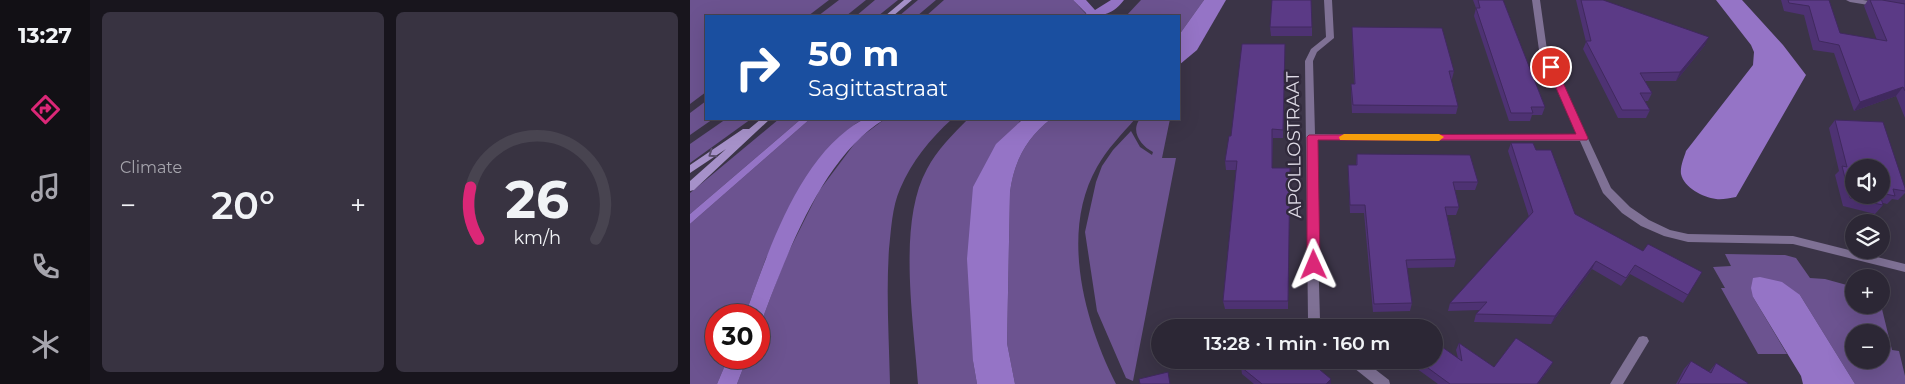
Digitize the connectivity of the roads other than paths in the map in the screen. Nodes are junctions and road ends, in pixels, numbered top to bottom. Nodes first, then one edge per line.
1 (908, 0) edge
2 (1328, 0) edge
3 (1536, 0) edge
4 (1850, 0) edge
5 (1905, 9) edge
6 (889, 15) edge
7 (764, 120) edge
8 (764, 120) edge
9 (1312, 137) junction
10 (1583, 138) junction
11 (690, 170) edge
12 (690, 187) edge
13 (1905, 268) edge
14 (1314, 319) edge
15 (1643, 341) dead end
16 (1365, 369) edge
17 (1384, 384) edge
18 (1616, 384) edge

1 - 6 main road
2 - 9 street, APOLLOSTRAAT
3 - 10 street
4 - 5 street
7 -> 11 main road
8 - 12 main road
9 - 10 street
9 - 14 street, APOLLOSTRAAT
10 - 13 street
15 - 18 street
16 - 17 street

